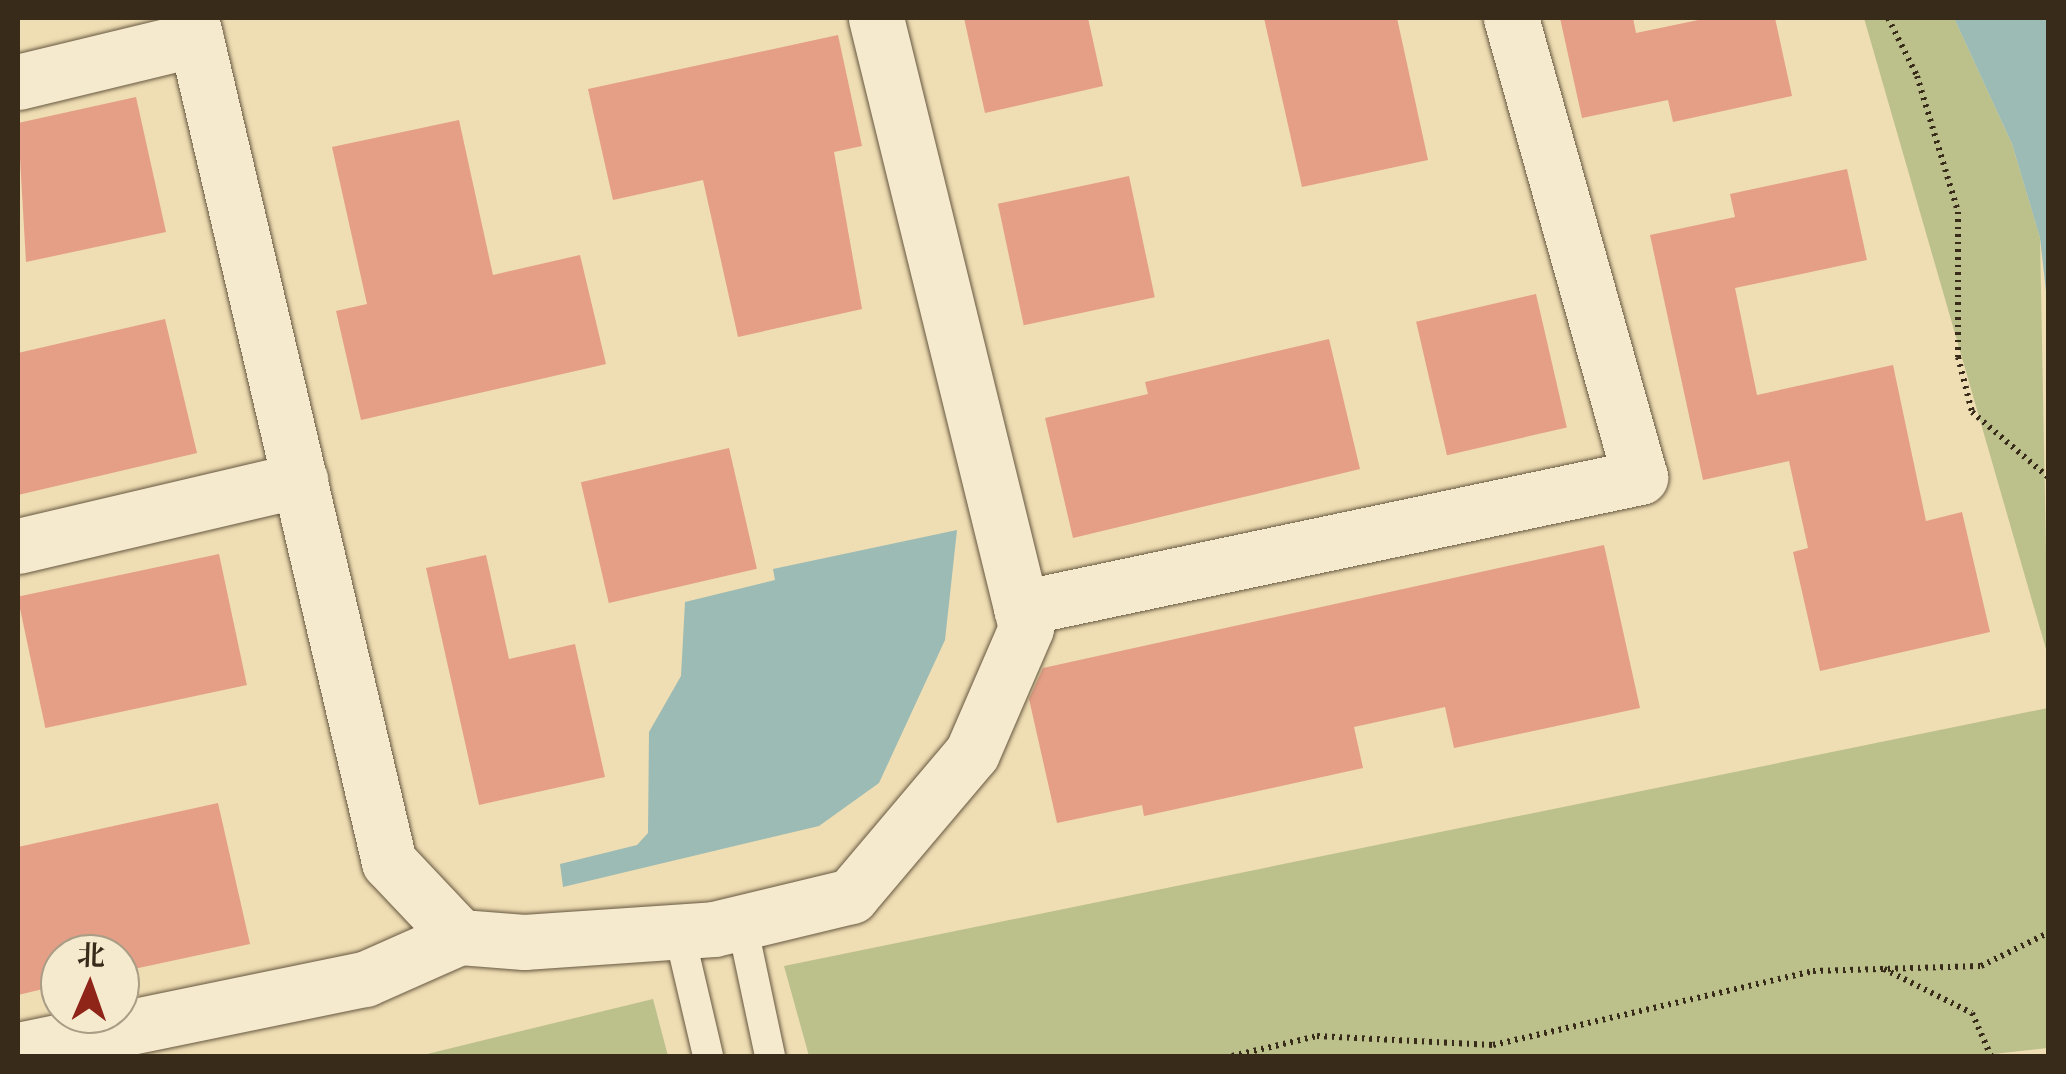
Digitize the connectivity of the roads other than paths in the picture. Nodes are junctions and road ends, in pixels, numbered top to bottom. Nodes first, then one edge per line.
1 (876, 18) edge
2 (1511, 18) edge
3 (194, 28) edge
4 (18, 82) edge
5 (300, 480) junction
6 (18, 546) edge
7 (1020, 608) junction
8 (742, 924) junction
9 (679, 932) junction
10 (460, 937) junction
11 (18, 1050) edge
12 (708, 1056) edge
13 (770, 1056) edge

1 - 7 street
2 - 7 street
3 - 4 street
3 - 5 street
5 - 6 street
5 - 10 street
7 - 8 street
8 - 9 street
8 - 13 lane
9 - 10 street
9 - 12 lane
10 - 11 street

